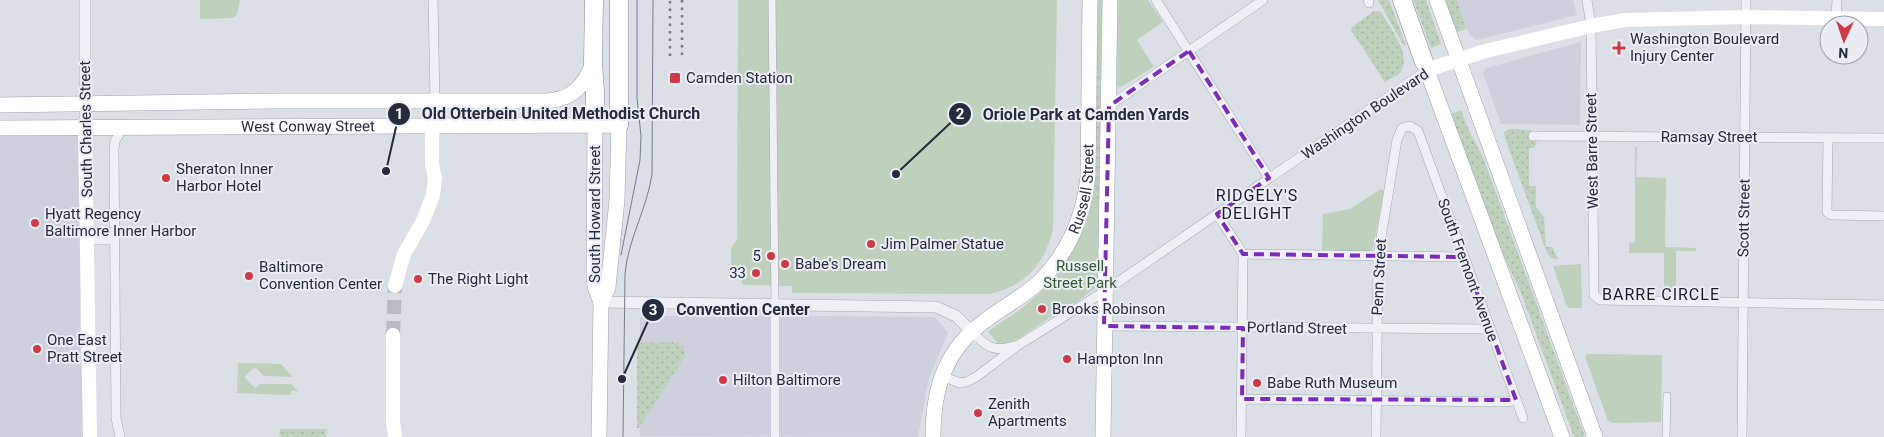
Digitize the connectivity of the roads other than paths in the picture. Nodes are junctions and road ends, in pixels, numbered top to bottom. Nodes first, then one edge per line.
1 (85, 0) edge
2 (433, 0) edge
3 (594, 0) edge
4 (619, 0) edge
5 (772, 0) edge
6 (1090, 0) edge
7 (1110, 0) edge
8 (1156, 0) edge
9 (1263, 0) edge
10 (1402, 0) edge
11 (1437, 0) edge
12 (1588, 0) edge
13 (1746, 0) edge
14 (1836, 0) edge
15 (1836, 15) edge
16 (1746, 17) junction
17 (1819, 18) edge
18 (1869, 19) edge
19 (1884, 19) edge
20 (1591, 26) junction
21 (1189, 51) junction
22 (1457, 60) junction
23 (593, 63) junction
24 (1425, 66) junction
25 (435, 101) junction
26 (85, 104) junction
27 (0, 105) edge
28 (1108, 106) junction
29 (595, 124) junction
30 (433, 125) junction
31 (619, 125) junction
32 (1410, 126) joint
33 (0, 128) edge
34 (85, 128) junction
35 (123, 128) junction
36 (1533, 136) dead end
37 (1592, 136) junction
38 (1745, 137) junction
39 (1828, 138) junction
40 (1884, 138) edge
41 (1269, 178) junction
42 (1218, 214) junction
43 (1884, 216) edge
44 (87, 240) junction
45 (115, 240) junction
46 (1244, 254) junction
47 (1378, 256) junction
48 (1464, 257) junction
49 (395, 286) tunnel mouth
50 (1105, 291) junction
51 (601, 302) junction
52 (1742, 302) junction
53 (775, 305) junction
54 (1884, 305) edge
55 (1104, 326) junction
56 (1243, 328) junction
57 (1377, 329) junction
58 (1489, 329) junction
59 (972, 332) junction
60 (393, 335) tunnel mouth
61 (1017, 346) junction
62 (942, 376) junction
63 (1667, 396) dead end
64 (1242, 399) junction
65 (1376, 400) junction
66 (1516, 400) junction
67 (1523, 418) dead end
68 (1556, 420) junction
69 (90, 437) edge
70 (120, 437) edge
71 (395, 437) edge
72 (599, 437) edge
73 (775, 437) edge
74 (933, 437) edge
75 (1103, 437) edge
76 (1241, 437) edge
77 (1376, 437) edge
78 (1553, 437) edge
79 (1562, 437) edge
80 (1595, 437) edge
81 (1666, 437) edge
82 (1742, 437) edge

1 - 26 street, South Charles Street
2 - 25 street
3 - 23 highway
4 - 31 highway
5 - 53 street
6 - 59 main road, Russell Street
7 - 28 main road, Russell Street
8 - 21 street
9 - 21 street
10 - 24 highway
11 - 22 main road
12 - 20 street, West Barre Street
13 - 16 street, Scott Street
14 - 15 street
16 - 17 main road, Washington Boulevard
16 - 20 main road, Washington Boulevard
16 - 38 street, Scott Street
18 - 19 main road, Washington Boulevard
20 - 22 main road, Washington Boulevard
20 - 37 street, West Barre Street
21 - 28 street
21 - 41 street
22 - 24 main road, Washington Boulevard
22 - 80 main road
23 - 25 main road, West Conway Street
23 - 29 highway
24 - 41 street, Washington Boulevard
24 - 68 main road
25 - 26 main road, West Conway Street
25 - 30 main road
26 - 27 main road, West Conway Street
26 - 34 street, South Charles Street
28 - 50 main road, Russell Street
29 - 30 main road, West Conway Street
29 - 31 main road, West Conway Street
29 - 51 main road, South Howard Street
30 - 35 main road, West Conway Street
30 - 49 main road
31 - 51 main road, South Howard Street
32 - 47 street, Penn Street
32 - 48 street, South Fremont Avenue
33 - 34 main road, West Conway Street
34 - 35 main road, West Conway Street
34 - 44 main road, South Charles Street
35 - 45 street, South Charles Street
36 - 37 street, Ramsay Street
37 - 38 street, Ramsay Street
37 - 52 street, West Barre Street
38 - 39 street, Ramsay Street
38 - 52 street, Scott Street
39 - 40 street, Ramsay Street
39 - 43 street
41 - 42 street, Washington Boulevard
42 - 46 street
42 - 50 street, Washington Boulevard
44 - 45 street
44 - 69 main road, South Charles Street
45 - 70 street, South Charles Street
46 - 47 street
46 - 56 street
47 - 48 street
47 - 57 street, Penn Street
48 - 58 street, South Fremont Avenue
50 - 55 main road, Russell Street
50 - 61 street, Washington Boulevard
51 - 53 street
51 - 72 main road, South Howard Street
52 - 54 street
52 - 82 street, Scott Street
53 - 59 street
53 - 73 street
55 - 56 street, Portland Street
55 - 75 main road, Russell Street
56 - 57 street, Portland Street
56 - 64 street
57 - 58 street, Portland Street
57 - 65 street, Penn Street
58 - 66 street, South Fremont Avenue
59 - 61 street, Washington Boulevard
59 - 62 main road, Russell Street
60 - 71 main road
61 - 62 street, Washington Boulevard
62 - 74 main road, Russell Street
63 - 81 street
64 - 65 street
64 - 76 street
65 - 66 street
65 - 77 street, Penn Street
66 - 67 street, South Fremont Avenue
68 - 78 main road
68 - 79 main road

